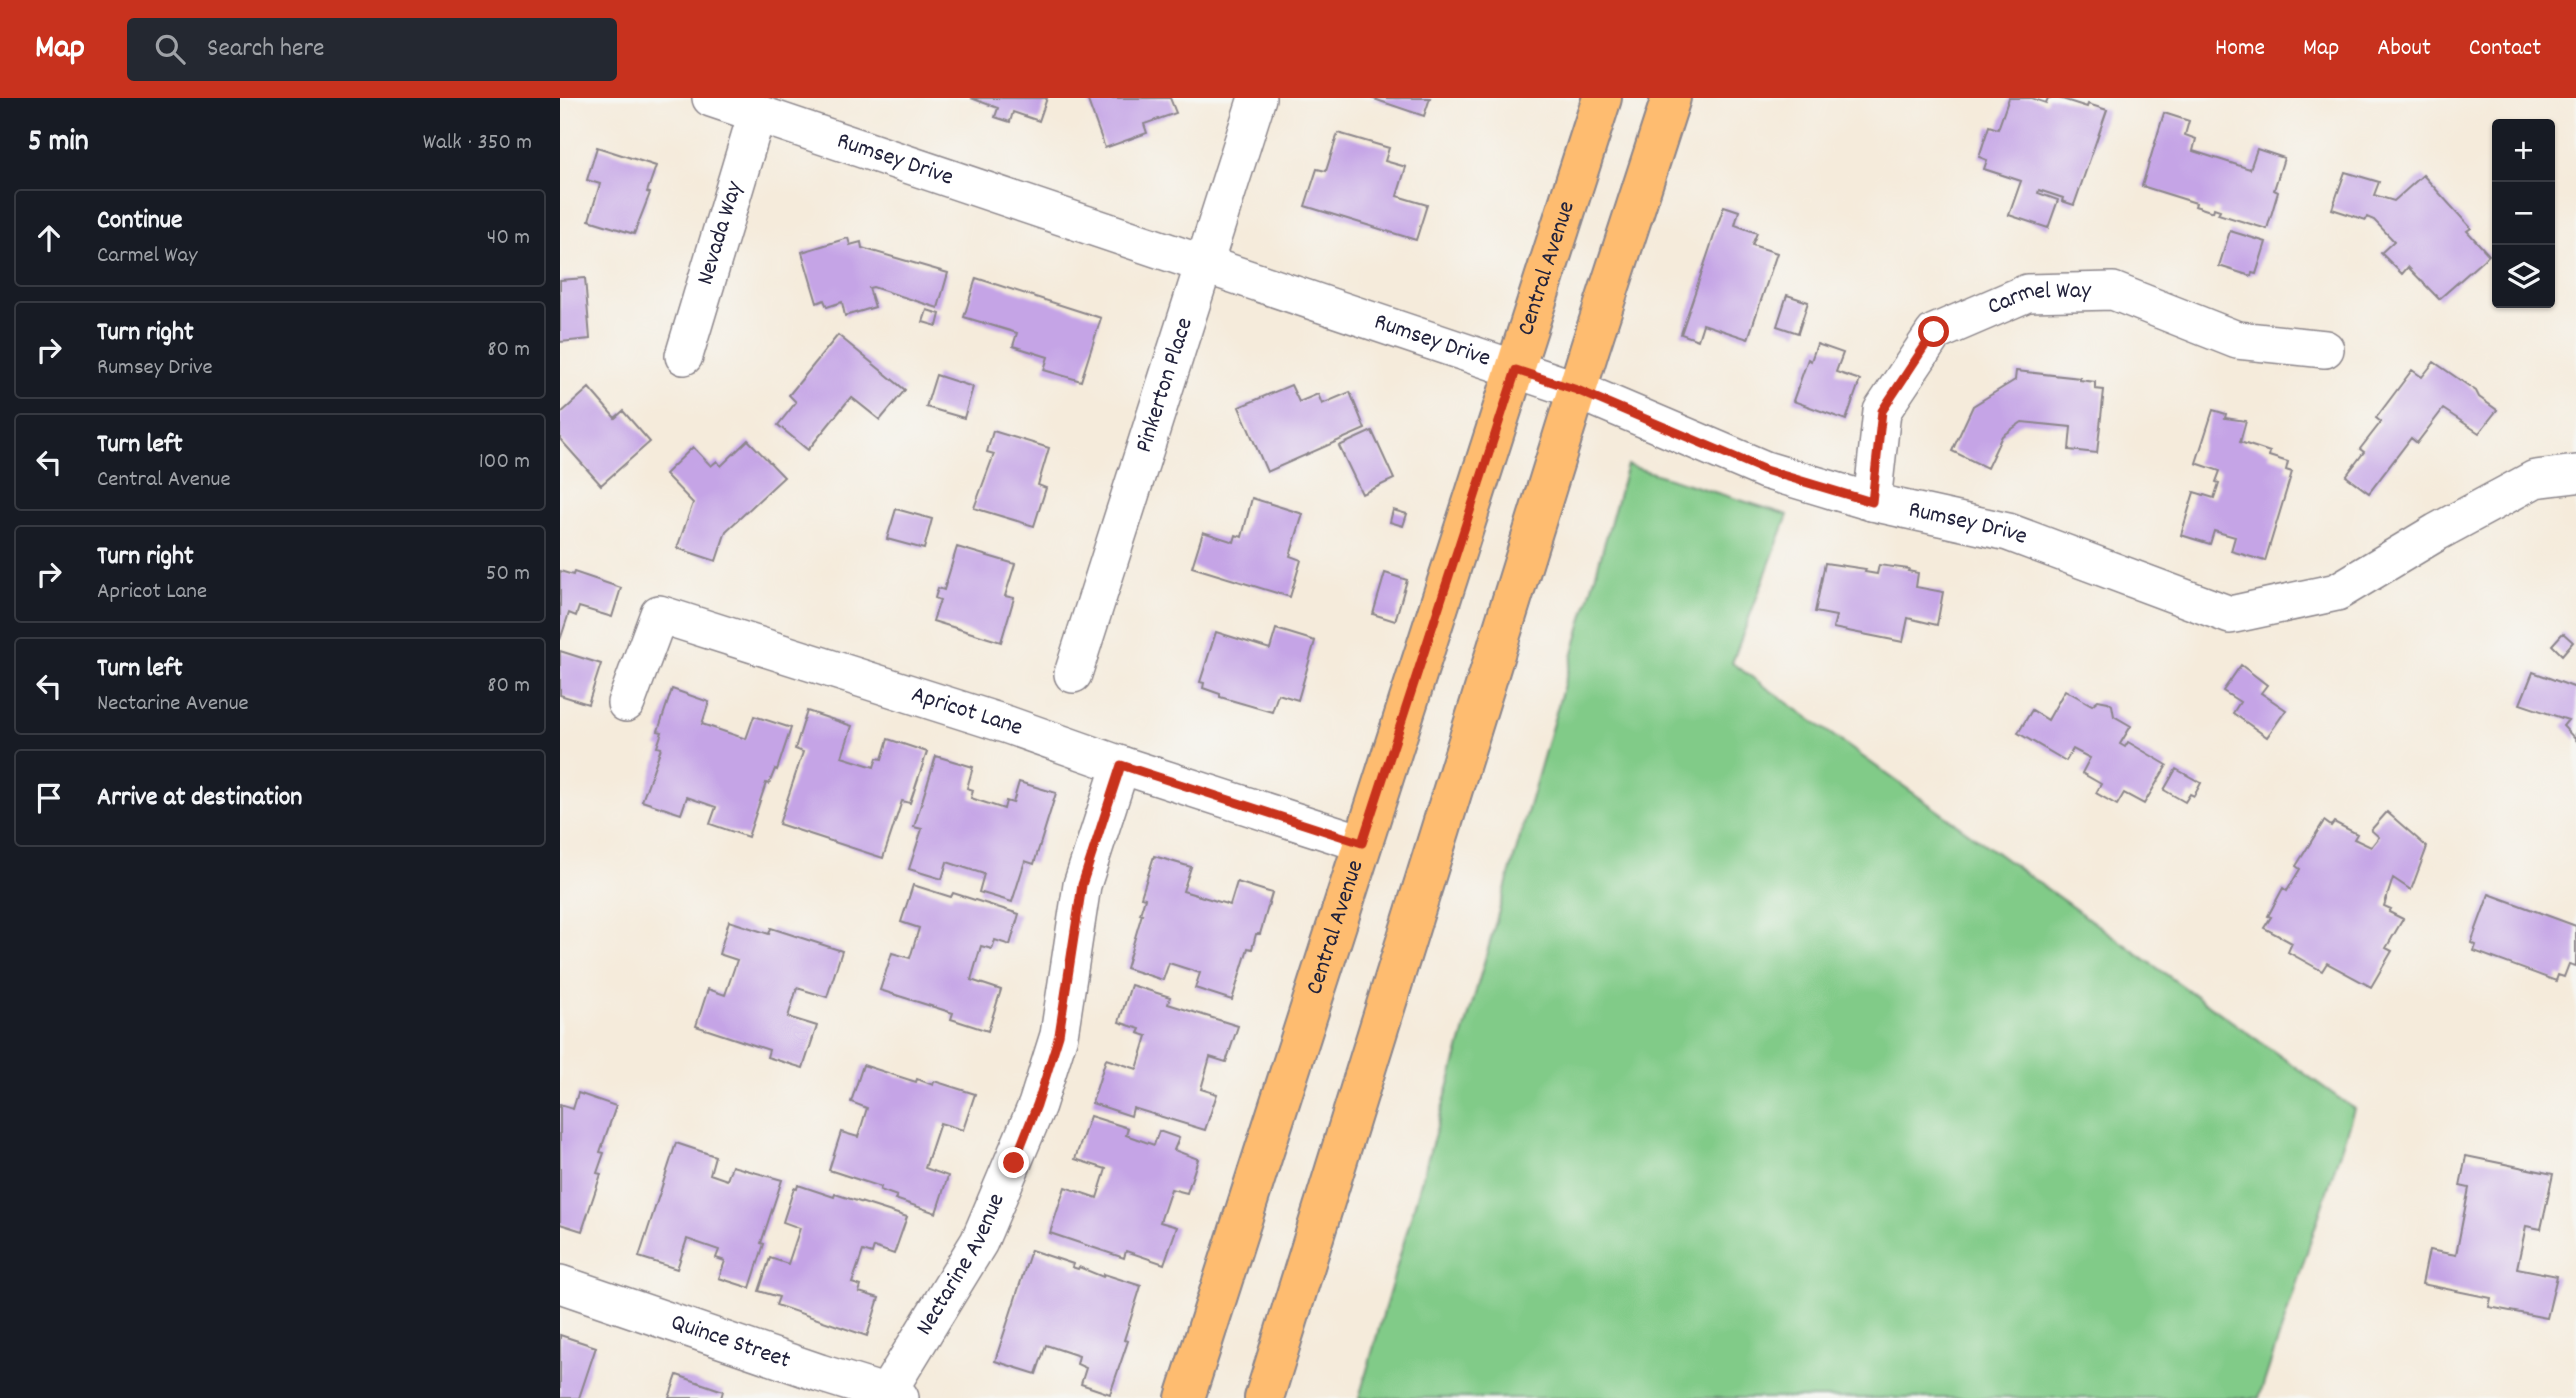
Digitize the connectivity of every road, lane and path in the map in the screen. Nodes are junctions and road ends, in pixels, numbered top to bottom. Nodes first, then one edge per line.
1 (711, 98) edge
2 (1257, 98) edge
3 (1602, 98) edge
4 (1671, 98) edge
5 (757, 113) junction
6 (1205, 264) junction
7 (2325, 349) dead end
8 (684, 356) dead end
9 (1516, 370) junction
10 (1577, 390) junction
11 (2576, 474) edge
12 (1872, 502) junction
13 (1073, 674) dead end
14 (626, 703) dead end
15 (1121, 765) junction
16 (1362, 843) junction
17 (560, 1284) edge
18 (893, 1396) edge
19 (1185, 1398) edge
20 (1264, 1398) edge

1 - 5 street, Rumsey Drive
2 - 6 street, Pinkerton Place
3 - 9 main road, Central Avenue
4 - 10 main road
5 - 6 street, Rumsey Drive
5 - 8 street, Nevada Way
6 - 9 street, Rumsey Drive
6 - 13 street, Pinkerton Place
7 - 12 street, Carmel Way
9 - 10 street, Rumsey Drive
9 - 16 main road, Central Avenue
10 - 12 street, Rumsey Drive
10 - 20 main road
11 - 12 street, Rumsey Drive
14 - 15 street, Apricot Lane
15 - 16 street, Apricot Lane
15 - 18 street, Nectarine Avenue
16 - 19 main road, Central Avenue
17 - 18 street, Quince Street

